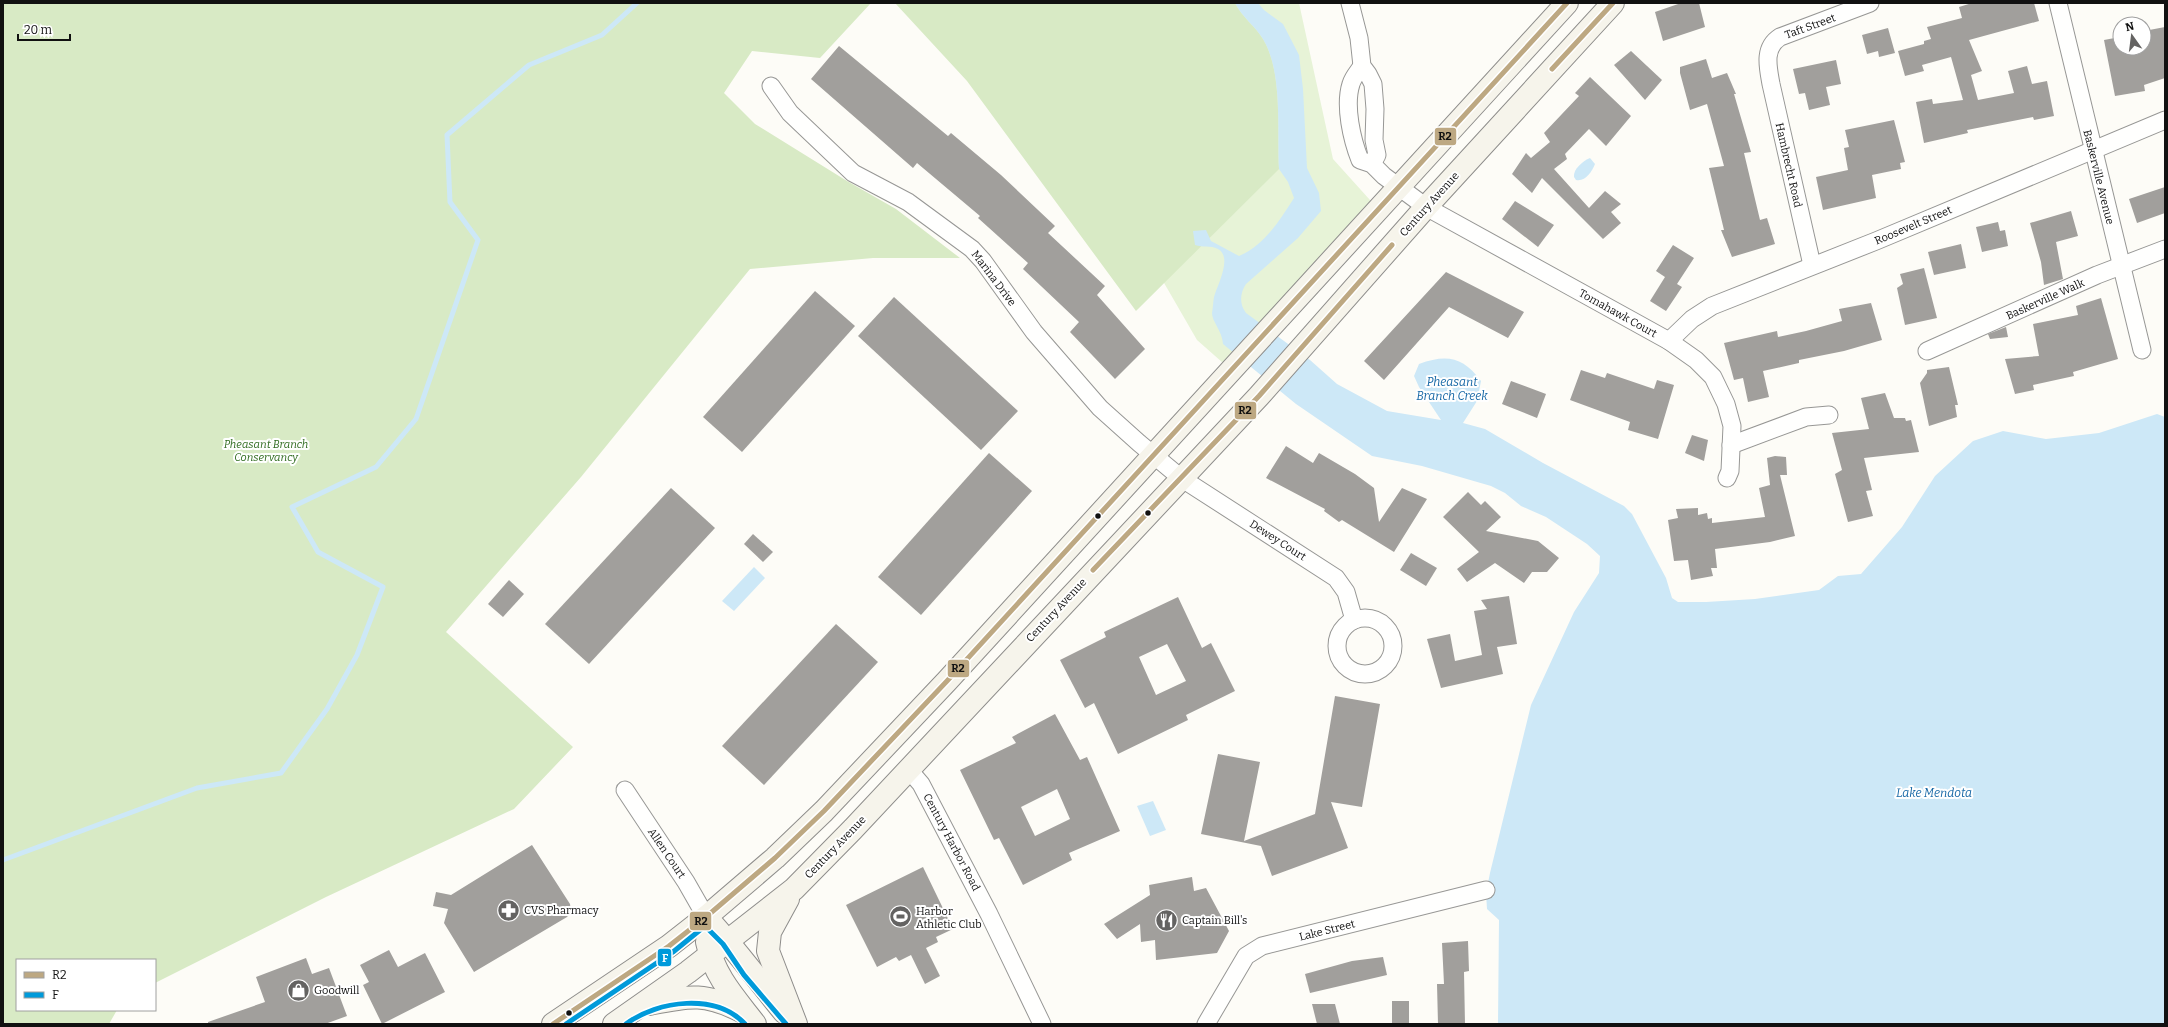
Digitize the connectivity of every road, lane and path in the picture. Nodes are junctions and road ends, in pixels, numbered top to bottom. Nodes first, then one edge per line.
1 (1350, 3) edge
2 (1567, 3) edge
3 (1613, 3) edge
4 (1870, 3) edge
5 (2058, 3) edge
6 (1768, 65) joint
7 (1362, 66) junction
8 (771, 86) dead end
9 (2165, 120) edge
10 (2092, 150) junction
11 (1372, 164) junction
12 (1399, 187) junction
13 (1426, 207) junction
14 (2165, 249) edge
15 (1812, 265) junction
16 (2121, 267) junction
17 (1669, 341) junction
18 (2142, 350) dead end
19 (1927, 351) dead end
20 (1829, 415) dead end
21 (1731, 445) junction
22 (1153, 455) junction
23 (1181, 478) junction
24 (1727, 478) dead end
25 (1354, 620) dead end
26 (909, 770) junction
27 (624, 790) dead end
28 (794, 889) junction
29 (1486, 890) dead end
30 (706, 917) junction
31 (728, 940) junction
32 (710, 955) junction
33 (642, 1006) junction
34 (752, 1020) edge
35 (553, 1024) edge
36 (614, 1024) edge
37 (796, 1024) edge
38 (1042, 1024) edge
39 (1206, 1024) edge

1 - 7 street
2 - 12 main road
3 - 13 main road, Century Avenue
4 - 6 street, Taft Street
5 - 10 street, Baskerville Avenue
6 - 15 street, Hambrecht Road
7 - 11 street
7 - 11 street, Tomahawk Court
8 - 22 street, Marina Drive
9 - 10 street, Roosevelt Street
10 - 15 street, Roosevelt Street
10 - 16 street, Baskerville Avenue
11 - 12 street, Tomahawk Court
12 - 13 street, Tomahawk Court
12 - 22 main road
13 - 17 street, Tomahawk Court
13 - 23 main road, Century Avenue
14 - 16 street, Baskerville Walk
15 - 17 street, Roosevelt Street
16 - 18 street, Baskerville Avenue
16 - 19 street, Baskerville Walk
17 - 21 street, Tomahawk Court
20 - 21 street
21 - 24 street, Tomahawk Court
22 - 23 street, Marina Drive
22 - 30 main road
23 - 25 street, Dewey Court
23 - 26 main road, Century Avenue
26 - 28 main road, Century Avenue
26 - 38 street, Century Harbor Road
27 - 30 street, Allen Court
28 - 31 main road, Century Avenue
28 - 37 main road
29 - 39 street, Lake Street
30 - 31 main road
30 - 32 main road
30 - 35 main road
31 - 32 main road, Century Avenue
31 - 37 main road
32 - 33 main road, Century Avenue
32 - 34 main road
33 - 34 main road
33 - 36 main road, Century Avenue

